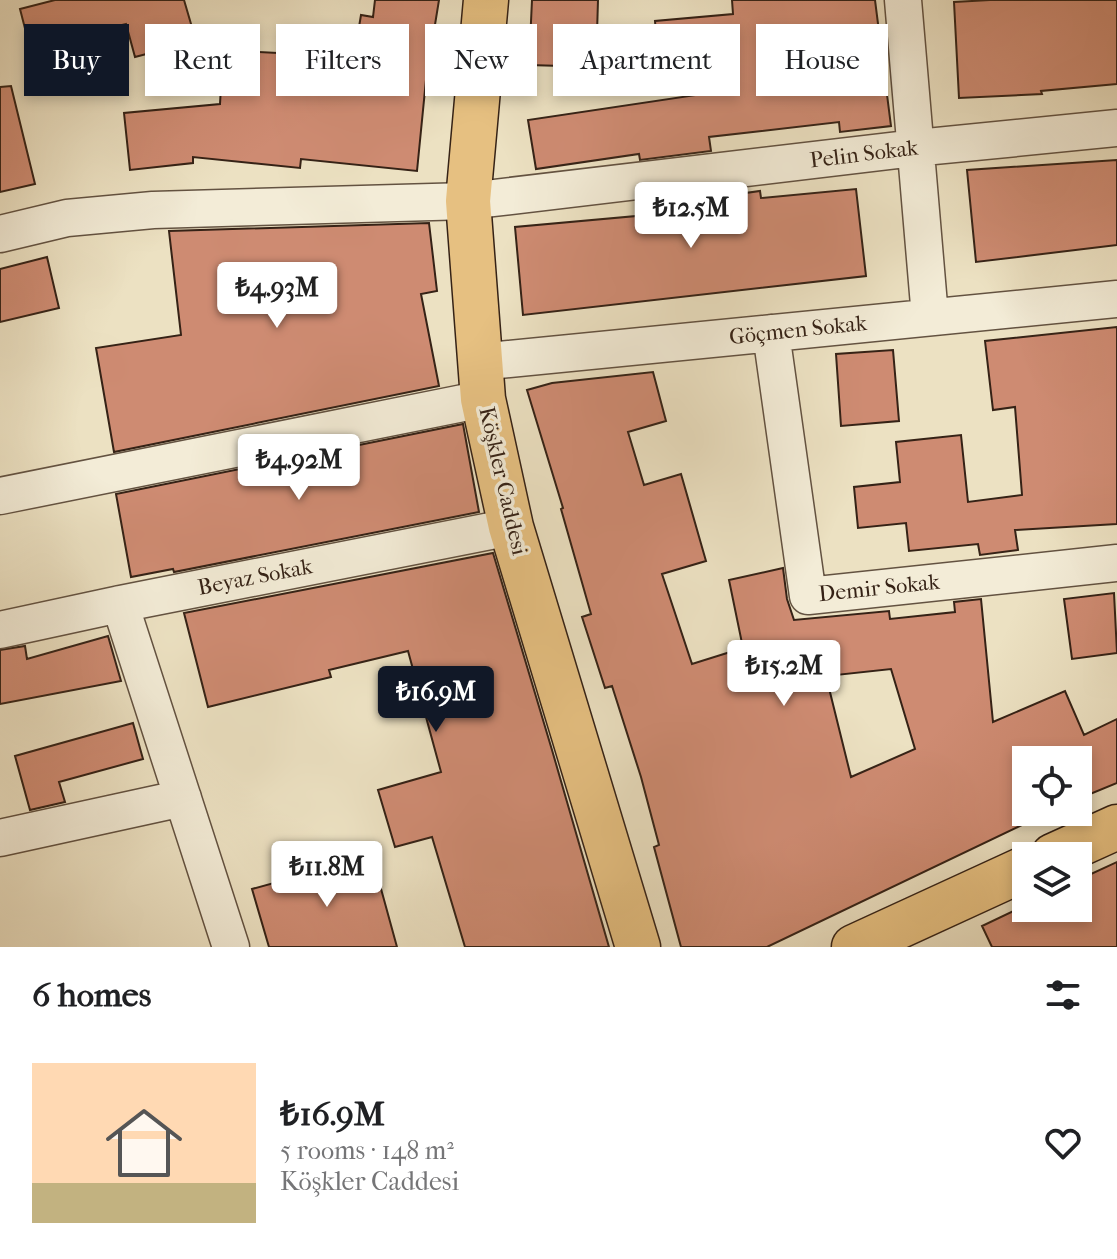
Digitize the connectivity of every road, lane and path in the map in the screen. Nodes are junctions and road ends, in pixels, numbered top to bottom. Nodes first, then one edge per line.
1 (486, 0) edge
2 (903, 0) edge
3 (1117, 128) edge
4 (915, 148) junction
5 (468, 201) junction
6 (0, 234) edge
7 (1117, 299) edge
8 (930, 317) junction
9 (771, 333) junction
10 (481, 380) junction
11 (0, 496) edge
12 (511, 527) junction
13 (1117, 563) edge
14 (120, 604) junction
15 (0, 630) edge
16 (183, 798) junction
17 (1117, 827) edge
18 (0, 838) edge
19 (1084, 842) edge
20 (1012, 874) edge
21 (231, 947) edge
22 (638, 947) edge
23 (854, 947) edge

1 - 5 main road, Köşkler Caddesi
2 - 4 street
3 - 4 street, Pelin Sokak
4 - 5 street, Pelin Sokak
4 - 8 street
5 - 6 street, Pelin Sokak
5 - 10 main road, Köşkler Caddesi
7 - 8 street, Göçmen Sokak
8 - 9 street, Göçmen Sokak
9 - 10 street, Göçmen Sokak
9 - 13 street, Demir Sokak
10 - 11 street, Göçmen Sokak
10 - 12 main road, Köşkler Caddesi
12 - 14 street, Beyaz Sokak
12 - 22 main road, Köşkler Caddesi
14 - 15 street, Beyaz Sokak
14 - 16 street
16 - 18 street
16 - 21 street
17 - 19 main road
20 - 23 main road

